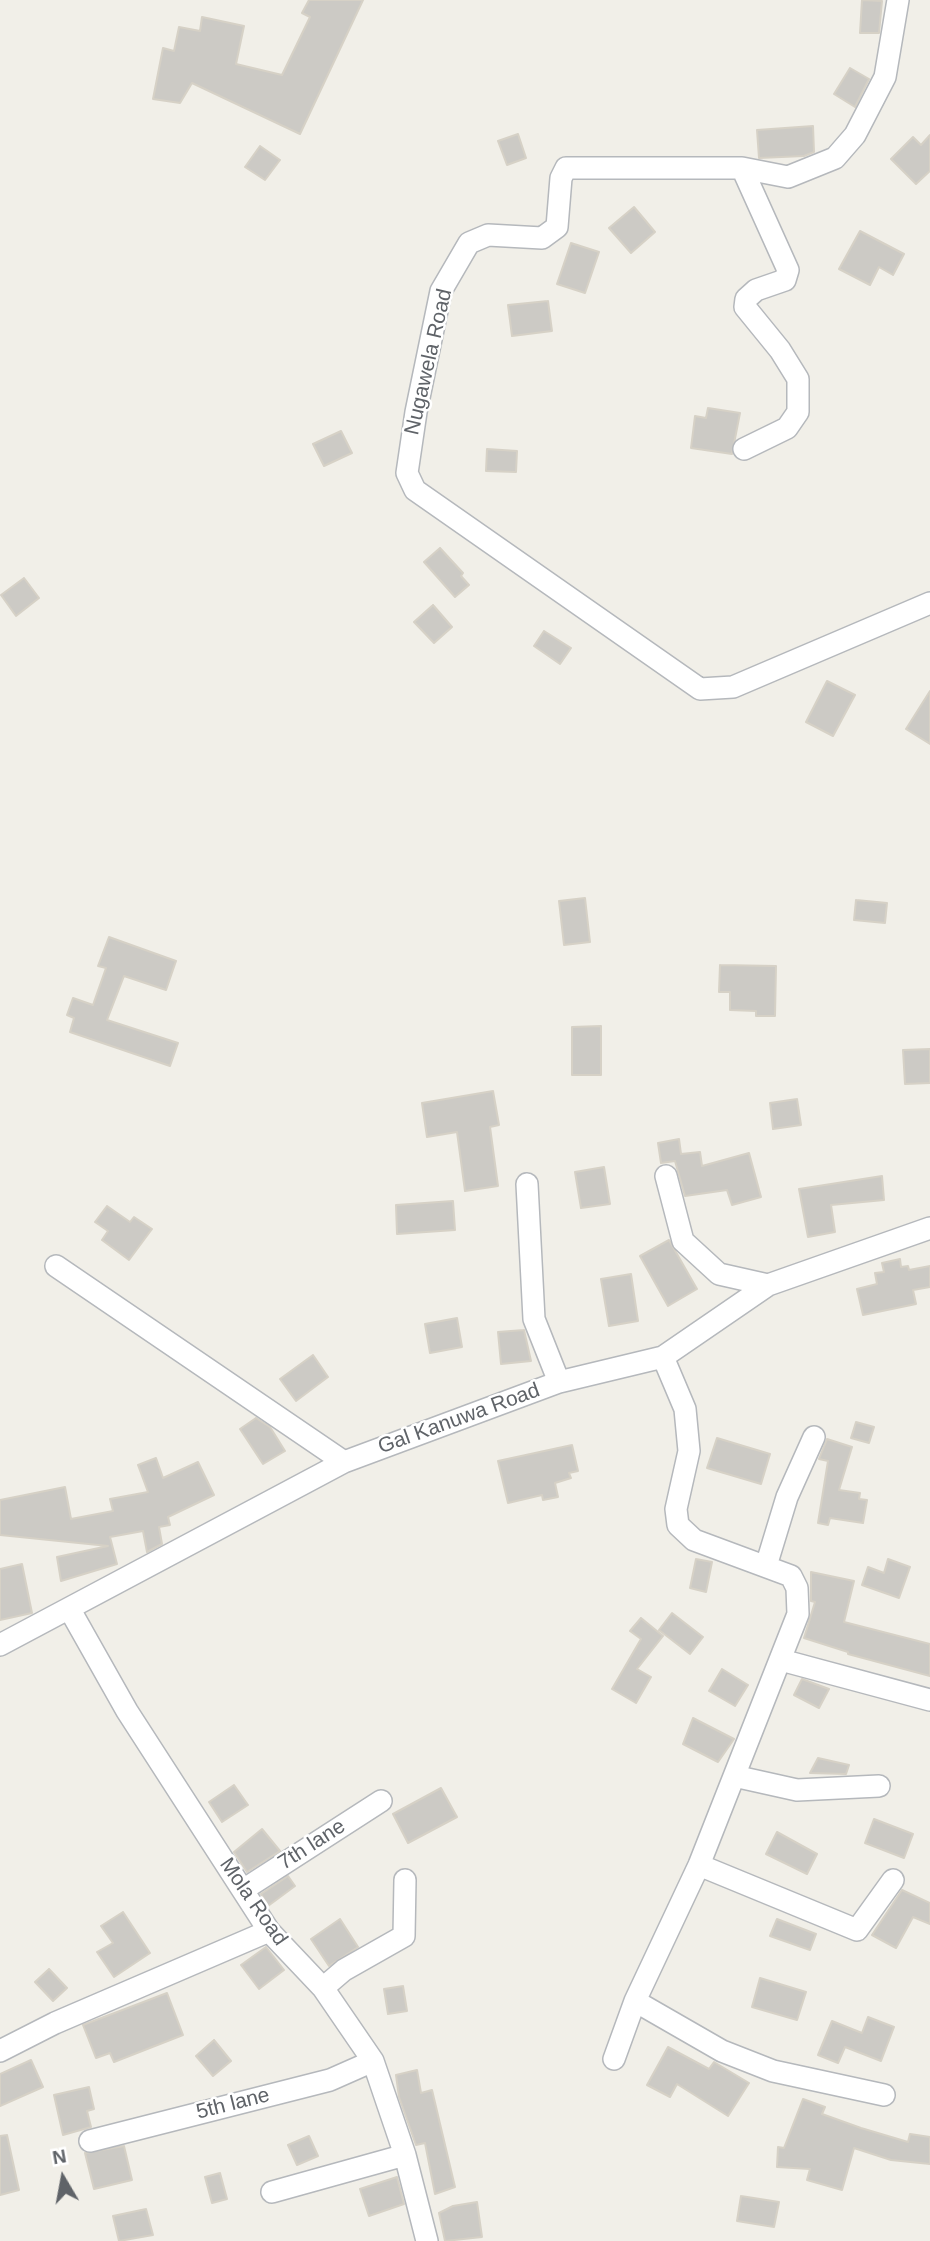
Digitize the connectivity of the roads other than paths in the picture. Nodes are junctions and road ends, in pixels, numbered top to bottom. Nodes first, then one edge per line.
1 (898, 0) edge
2 (742, 168) junction
3 (744, 449) dead end
4 (930, 603) edge
5 (666, 1176) dead end
6 (527, 1184) dead end
7 (930, 1228) edge
8 (56, 1266) dead end
9 (768, 1285) junction
10 (663, 1357) junction
11 (559, 1382) junction
12 (814, 1437) dead end
13 (344, 1462) junction
14 (766, 1566) junction
15 (70, 1610) junction
16 (0, 1645) edge
17 (781, 1660) junction
18 (930, 1700) edge
19 (734, 1776) junction
20 (879, 1786) dead end
21 (380, 1801) dead end
22 (699, 1865) junction
23 (405, 1880) dead end
24 (892, 1880) dead end
25 (243, 1890) junction
26 (269, 1931) junction
27 (323, 1989) junction
28 (635, 2001) junction
29 (0, 2051) edge
30 (614, 2059) dead end
31 (373, 2061) junction
32 (884, 2095) dead end
33 (89, 2141) dead end
34 (405, 2155) junction
35 (272, 2192) dead end
36 (427, 2241) edge

1 - 2 street, Nugawela Road
2 - 3 street
2 - 4 street, Nugawela Road
5 - 9 street
6 - 11 street
7 - 9 street, Gal Kanuwa Road
8 - 13 street
9 - 10 street, Gal Kanuwa Road
10 - 11 street, Gal Kanuwa Road
10 - 14 street
11 - 13 street, Gal Kanuwa Road
12 - 14 street
13 - 15 street, Gal Kanuwa Road
14 - 17 street
15 - 16 street, Gal Kanuwa Road
15 - 25 street, Mola Road
17 - 18 street
17 - 19 street
19 - 20 street
19 - 22 street
21 - 25 street, 7th lane
22 - 24 street
22 - 28 street
23 - 27 street
25 - 26 street, Mola Road
26 - 27 street, Mola Road
26 - 29 street
27 - 31 street, Mola Road
28 - 30 street
28 - 32 street
31 - 33 street, 5th lane
31 - 34 street, Mola Road
34 - 35 street
34 - 36 street, Mola Road

